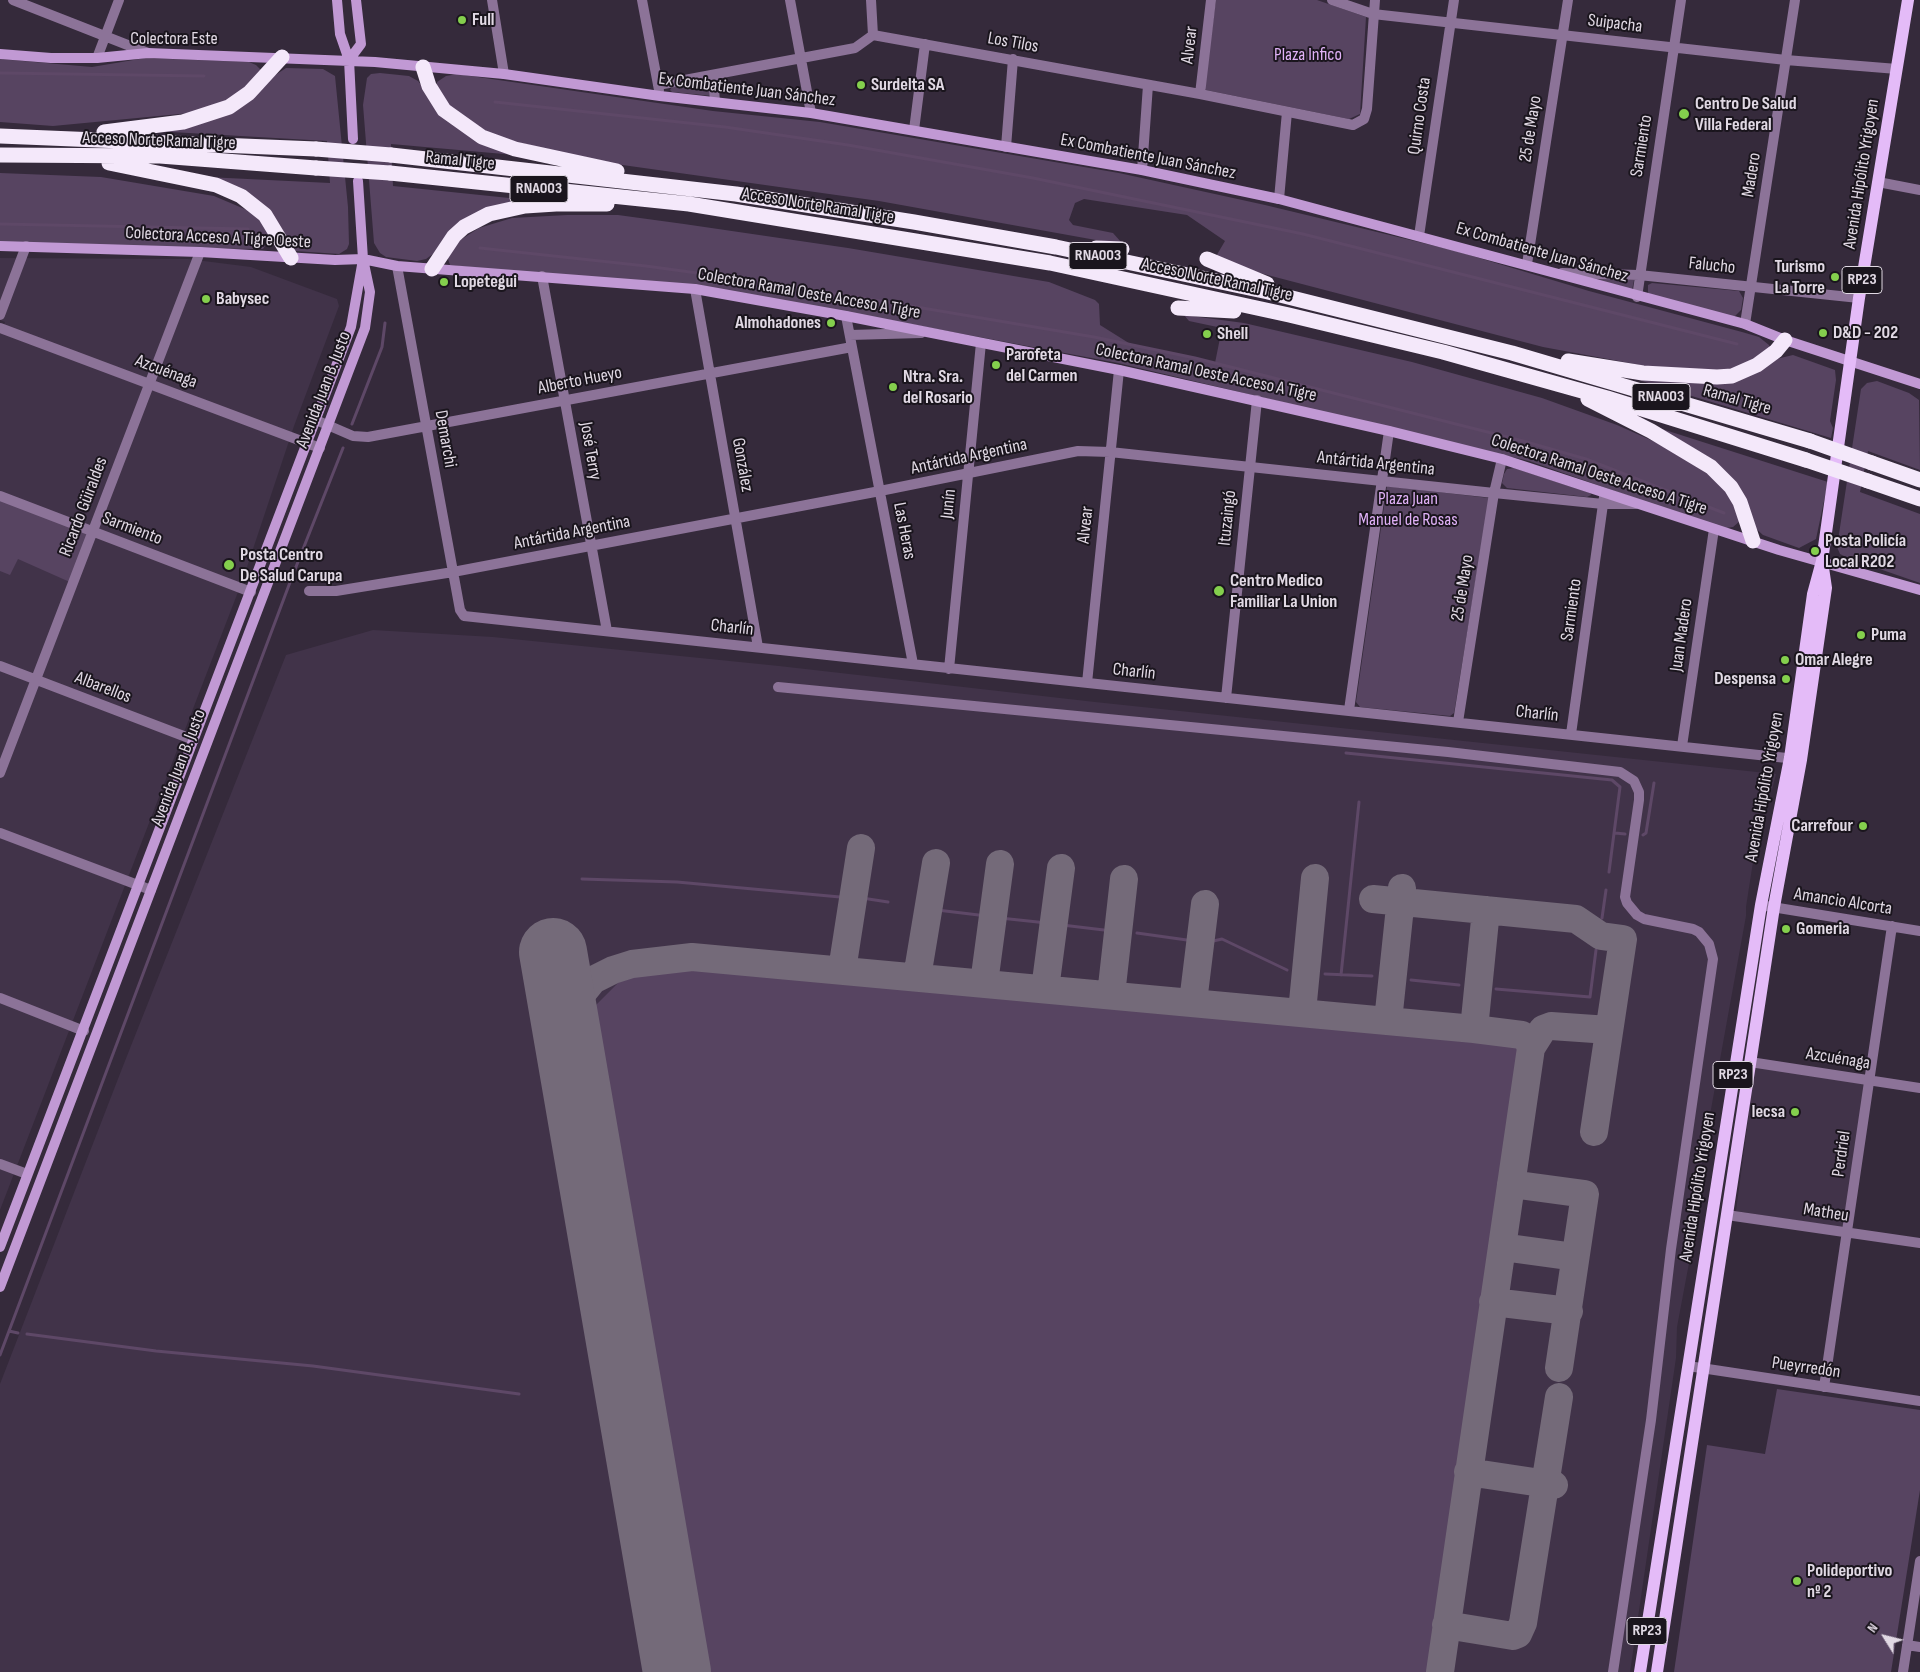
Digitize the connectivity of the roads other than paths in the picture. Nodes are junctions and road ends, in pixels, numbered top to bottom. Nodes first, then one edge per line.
1 (13, 0) edge
2 (119, 0) edge
3 (337, 0) edge
4 (356, 0) edge
5 (492, 0) edge
6 (642, 0) edge
7 (790, 0) edge
8 (871, 0) edge
9 (1212, 0) edge
10 (1332, 0) edge
11 (1375, 0) edge
12 (1454, 0) edge
13 (1568, 0) edge
14 (1681, 0) edge
15 (1795, 0) edge
16 (1908, 0) edge
17 (1353, 4) edge
18 (1374, 14) junction
19 (1450, 22) junction
20 (1562, 34) junction
21 (874, 35) junction
22 (106, 36) junction
23 (926, 44) junction
24 (1674, 47) junction
25 (148, 53) junction
26 (0, 54) edge
27 (282, 57) junction
28 (97, 58) junction
29 (800, 59) junction
30 (1013, 59) junction
31 (349, 60) junction
32 (1786, 60) junction
33 (423, 67) junction
34 (1897, 69) junction
35 (504, 74) junction
36 (713, 75) junction
37 (658, 85) junction
38 (1148, 85) junction
39 (1200, 94) junction
40 (660, 96) junction
41 (715, 102) junction
42 (1287, 112) junction
43 (811, 113) junction
44 (914, 130) junction
45 (0, 134) edge
46 (63, 138) junction
47 (353, 139) dead end
48 (1006, 147) junction
49 (316, 149) joint
50 (0, 156) edge
51 (51, 156) junction
52 (316, 168) joint
53 (1142, 170) junction
54 (358, 181) dead end
55 (1878, 182) junction
56 (679, 186) junction
57 (1920, 190) edge
58 (1279, 199) junction
59 (689, 204) junction
60 (1419, 236) junction
61 (927, 242) junction
62 (0, 246) edge
63 (26, 246) junction
64 (1056, 247) junction
65 (1122, 249) dead end
66 (200, 252) junction
67 (291, 258) junction
68 (363, 259) junction
69 (1207, 259) dead end
70 (1527, 264) junction
71 (397, 266) junction
72 (432, 269) junction
73 (1561, 273) junction
74 (1639, 275) junction
75 (542, 276) junction
76 (1076, 276) dead end
77 (1752, 286) junction
78 (695, 289) junction
79 (1637, 297) junction
80 (1859, 298) junction
81 (1312, 303) junction
82 (1178, 308) dead end
83 (0, 315) edge
84 (1289, 315) junction
85 (846, 316) junction
86 (1745, 324) junction
87 (0, 328) edge
88 (928, 332) junction
89 (850, 335) junction
90 (1785, 340) junction
91 (982, 343) junction
92 (852, 347) junction
93 (1512, 353) junction
94 (1851, 362) junction
95 (1118, 370) junction
96 (710, 373) junction
97 (1526, 375) junction
98 (149, 384) junction
99 (1920, 384) edge
100 (564, 400) junction
101 (1257, 400) junction
102 (316, 420) junction
103 (328, 425) junction
104 (426, 426) junction
105 (1389, 431) junction
106 (307, 444) junction
107 (320, 448) junction
108 (1110, 452) junction
109 (1502, 459) junction
110 (1250, 466) junction
111 (969, 474) junction
112 (1920, 480) edge
113 (1382, 481) junction
114 (1604, 491) junction
115 (880, 492) junction
116 (1494, 493) junction
117 (0, 496) edge
118 (1920, 499) edge
119 (1603, 504) junction
120 (1642, 504) junction
121 (735, 519) junction
122 (1714, 529) junction
123 (93, 531) junction
124 (1753, 541) junction
125 (591, 546) junction
126 (1822, 561) junction
127 (453, 572) junction
128 (1920, 590) edge
129 (309, 591) dead end
130 (252, 592) junction
131 (464, 616) joint
132 (607, 631) junction
133 (758, 647) junction
134 (913, 664) junction
135 (0, 666) edge
136 (950, 668) junction
137 (36, 680) junction
138 (1086, 683) junction
139 (778, 687) dead end
140 (1226, 698) junction
141 (1349, 710) junction
142 (1458, 722) junction
143 (1571, 734) junction
144 (194, 740) junction
145 (1682, 746) junction
146 (1795, 759) junction
147 (0, 773) edge
148 (0, 833) edge
149 (138, 886) junction
150 (151, 890) junction
151 (1760, 905) junction
152 (1774, 907) junction
153 (1892, 926) junction
154 (1920, 930) edge
155 (0, 998) edge
156 (84, 1030) junction
157 (1750, 1062) junction
158 (1869, 1080) junction
159 (1920, 1088) edge
160 (0, 1164) edge
161 (1719, 1164) junction
162 (1734, 1166) junction
163 (27, 1174) junction
164 (1727, 1215) junction
165 (1847, 1232) junction
166 (1920, 1243) edge
167 (0, 1247) edge
168 (0, 1287) edge
169 (1688, 1366) junction
170 (1704, 1369) junction
171 (1824, 1387) junction
172 (1920, 1401) edge
173 (1920, 1564) edge
174 (1907, 1645) junction
175 (1920, 1647) edge
176 (1613, 1672) edge
177 (1640, 1672) edge
178 (1657, 1672) edge
179 (1903, 1672) edge

1 - 22 street
2 - 22 street
3 - 31 street
4 - 31 street
5 - 35 street
6 - 37 street
7 - 29 street
8 - 21 street
9 - 39 street, Alvear
10 - 17 street, Suipacha
11 - 18 street
12 - 19 street, Quirno Costa
13 - 20 street, 25 de Mayo
14 - 24 street, Sarmiento
15 - 32 street, Madero
16 - 34 main road, Avenida Hipólito Yrigoyen / RP23
17 - 18 street, Suipacha
18 - 19 street, Suipacha
18 - 42 street, Los Tilos
19 - 20 street, Suipacha
19 - 60 street, Quirno Costa
20 - 24 street, Suipacha
20 - 70 street, 25 de Mayo
21 - 23 street, Los Tilos
21 - 29 street
22 - 25 street
22 - 28 street
23 - 30 street, Los Tilos
23 - 44 street
24 - 32 street, Suipacha
24 - 74 street, Sarmiento
25 - 27 street, Colectora Este
25 - 28 street, Colectora Este
26 - 28 street, Colectora Este
27 - 31 street, Colectora Este
27 - 46 highway
29 - 36 street
29 - 43 street
30 - 38 street, Los Tilos
30 - 48 street
31 - 33 street, Ex Combatiente Juan Sánchez
31 - 47 street
32 - 34 street, Suipacha
32 - 77 street, Madero
33 - 35 street, Ex Combatiente Juan Sánchez
33 - 56 highway
34 - 55 main road, Avenida Hipólito Yrigoyen / RP23
35 - 40 street, Ex Combatiente Juan Sánchez
36 - 37 street
36 - 41 street
37 - 40 street
38 - 39 street, Los Tilos
38 - 53 street
39 - 42 street, Los Tilos
40 - 41 street, Ex Combatiente Juan Sánchez
41 - 43 street, Ex Combatiente Juan Sánchez
42 - 58 street
43 - 44 street, Ex Combatiente Juan Sánchez
44 - 48 street, Ex Combatiente Juan Sánchez
45 - 46 highway, Acceso Norte Ramal Tigre / RNA003
46 - 49 highway, Acceso Norte Ramal Tigre / RNA003
48 - 53 street, Ex Combatiente Juan Sánchez
49 - 56 highway, Ramal Tigre / RNA003, bridge
50 - 51 highway, Acceso Norte Ramal Tigre / RNA003
51 - 52 highway, Acceso Norte Ramal Tigre / RNA003
51 - 67 highway
52 - 59 highway, Ramal Tigre / RNA003, bridge
53 - 58 street, Ex Combatiente Juan Sánchez
54 - 68 street, Avenida Juan B. Justo
55 - 57 street
55 - 80 main road, Avenida Hipólito Yrigoyen / RP23
56 - 64 highway, Acceso Norte Ramal Tigre / RNA003
58 - 60 street, Ex Combatiente Juan Sánchez
59 - 61 highway, Acceso Norte Ramal Tigre / RNA003
59 - 72 highway
60 - 70 street, Ex Combatiente Juan Sánchez
61 - 76 highway
61 - 84 highway, Acceso Norte Ramal Tigre / RNA003
62 - 63 street, Colectora Acceso A Tigre Oeste
63 - 66 street, Colectora Acceso A Tigre Oeste
63 - 83 street
64 - 65 highway
64 - 81 highway, Acceso Norte Ramal Tigre / RNA003
66 - 67 street, Colectora Acceso A Tigre Oeste
66 - 98 street, Ricardo Güiraldes
67 - 68 street, Colectora Acceso A Tigre Oeste
68 - 71 street, Colectora Acceso A Tigre Oeste
68 - 102 street, Avenida Juan B. Justo
68 - 103 street, Avenida Juan B. Justo
69 - 81 highway
70 - 73 street, Ex Combatiente Juan Sánchez
71 - 72 street, Colectora Acceso A Tigre Oeste
71 - 104 street, Demarchi
72 - 75 street, Colectora Ramal Oeste Acceso A Tigre
73 - 74 street, Falucho
73 - 79 street, Ex Combatiente Juan Sánchez
74 - 77 street, Falucho
74 - 79 street, Sarmiento
75 - 78 street, Colectora Ramal Oeste Acceso A Tigre
75 - 100 street, José Terry
77 - 80 street, Falucho
77 - 86 street, Madero
78 - 85 street, Colectora Ramal Oeste Acceso A Tigre
78 - 96 street, González
79 - 86 street, Ex Combatiente Juan Sánchez
80 - 94 main road, Avenida Hipólito Yrigoyen / RP23
81 - 93 highway, Acceso Norte Ramal Tigre / RNA003
82 - 84 highway
84 - 97 highway, Acceso Norte Ramal Tigre / RNA003
85 - 88 street, Colectora Ramal Oeste Acceso A Tigre
85 - 89 street, Las Heras
86 - 90 street, Ex Combatiente Juan Sánchez
87 - 98 street, Azcuénaga
88 - 89 street
88 - 91 street, Colectora Ramal Oeste Acceso A Tigre
89 - 92 street, Las Heras
90 - 93 highway
90 - 94 street, Ex Combatiente Juan Sánchez
91 - 95 street, Colectora Ramal Oeste Acceso A Tigre
91 - 111 street, Junín
92 - 96 street, Alberto Hueyo
92 - 115 street, Las Heras
93 - 112 highway, Ramal Tigre / RNA003, bridge
94 - 99 street, Ex Combatiente Juan Sánchez
94 - 126 main road, Avenida Hipólito Yrigoyen / RP23
95 - 101 street, Colectora Ramal Oeste Acceso A Tigre
95 - 108 street, Alvear
96 - 100 street, Alberto Hueyo
96 - 121 street, González
97 - 118 highway, Ramal Tigre / RNA003, bridge
97 - 124 highway
98 - 106 street, Azcuénaga
98 - 123 street, Ricardo Güiraldes
100 - 104 street, Alberto Hueyo
100 - 125 street, José Terry
101 - 105 street, Colectora Ramal Oeste Acceso A Tigre
101 - 110 street, Ituzaingó
102 - 103 street, Alberto Hueyo
102 - 106 street, Avenida Juan B. Justo
103 - 104 street, Alberto Hueyo
103 - 107 street, Avenida Juan B. Justo
104 - 127 street, Demarchi
105 - 109 street, Colectora Ramal Oeste Acceso A Tigre
105 - 113 street
106 - 107 street, Azcuénaga
106 - 130 street, Avenida Juan B. Justo
107 - 150 street, Avenida Juan B. Justo
108 - 110 street, Antártida Argentina
108 - 111 street, Antártida Argentina
108 - 138 street, Alvear
109 - 114 street, Colectora Ramal Oeste Acceso A Tigre
109 - 116 street, 25 de Mayo
110 - 113 street, Antártida Argentina
110 - 140 street, Ituzaingó
111 - 115 street, Antártida Argentina
111 - 136 street, Junín
113 - 116 street, Antártida Argentina
113 - 141 street
114 - 119 street, Sarmiento
114 - 120 street, Colectora Ramal Oeste Acceso A Tigre
115 - 121 street, Antártida Argentina
115 - 134 street, Las Heras
116 - 119 street, Antártida Argentina
116 - 142 street, 25 de Mayo
117 - 123 street, Sarmiento
119 - 120 street, Antártida Argentina
119 - 143 street, Sarmiento
120 - 122 street, Colectora Ramal Oeste Acceso A Tigre
121 - 125 street, Antártida Argentina
121 - 133 street, González
122 - 124 street, Colectora Ramal Oeste Acceso A Tigre
122 - 145 street, Juan Madero
123 - 130 street, Sarmiento
123 - 137 street, Ricardo Güiraldes
124 - 126 street, Colectora Ramal Oeste Acceso A Tigre
125 - 127 street, Antártida Argentina
125 - 132 street, José Terry
126 - 128 street, Colectora Ramal Oeste Acceso A Tigre
126 - 146 main road, Avenida Hipólito Yrigoyen / RP23
127 - 129 street, Antártida Argentina
127 - 131 street, Demarchi
130 - 144 street, Avenida Juan B. Justo
131 - 132 street, Charlín
132 - 133 street, Charlín
133 - 134 street, Charlín
134 - 136 street, Charlín
135 - 137 street, Albarellos
136 - 138 street, Charlín
137 - 144 street, Albarellos
137 - 147 street, Ricardo Güiraldes
138 - 140 street, Charlín
139 - 176 street
140 - 141 street, Charlín
141 - 142 street, Charlín
142 - 143 street, Charlín
143 - 145 street, Charlín
144 - 149 street, Avenida Juan B. Justo
145 - 146 street, Charlín
146 - 151 main road, Avenida Hipólito Yrigoyen / RP23
146 - 152 main road, Avenida Hipólito Yrigoyen / RP23
148 - 149 street
149 - 150 street
149 - 156 street, Avenida Juan B. Justo
150 - 168 street, Avenida Juan B. Justo
151 - 152 street, Amancio Alcorta
151 - 161 main road, Avenida Hipólito Yrigoyen / RP23
152 - 153 street, Amancio Alcorta
152 - 157 main road, Avenida Hipólito Yrigoyen / RP23
153 - 154 street, Amancio Alcorta
153 - 158 street, Perdriel
155 - 156 street
156 - 163 street, Avenida Juan B. Justo
157 - 158 street, Azcuénaga
157 - 162 main road, Avenida Hipólito Yrigoyen / RP23
158 - 159 street, Azcuénaga
158 - 165 street, Perdriel
160 - 163 street
161 - 162 main road
161 - 169 main road, Avenida Hipólito Yrigoyen / RP23
162 - 164 main road, Avenida Hipólito Yrigoyen / RP23
163 - 167 street, Avenida Juan B. Justo
164 - 165 street, Matheu
164 - 170 main road, Avenida Hipólito Yrigoyen / RP23
165 - 166 street, Matheu
165 - 171 street, Perdriel
169 - 170 street, Pueyrredón
169 - 177 main road, Avenida Hipólito Yrigoyen / RP23
170 - 171 street, Pueyrredón
170 - 178 main road, Avenida Hipólito Yrigoyen / RP23
171 - 172 street, Pueyrredón
173 - 174 street
174 - 175 street
174 - 179 street

